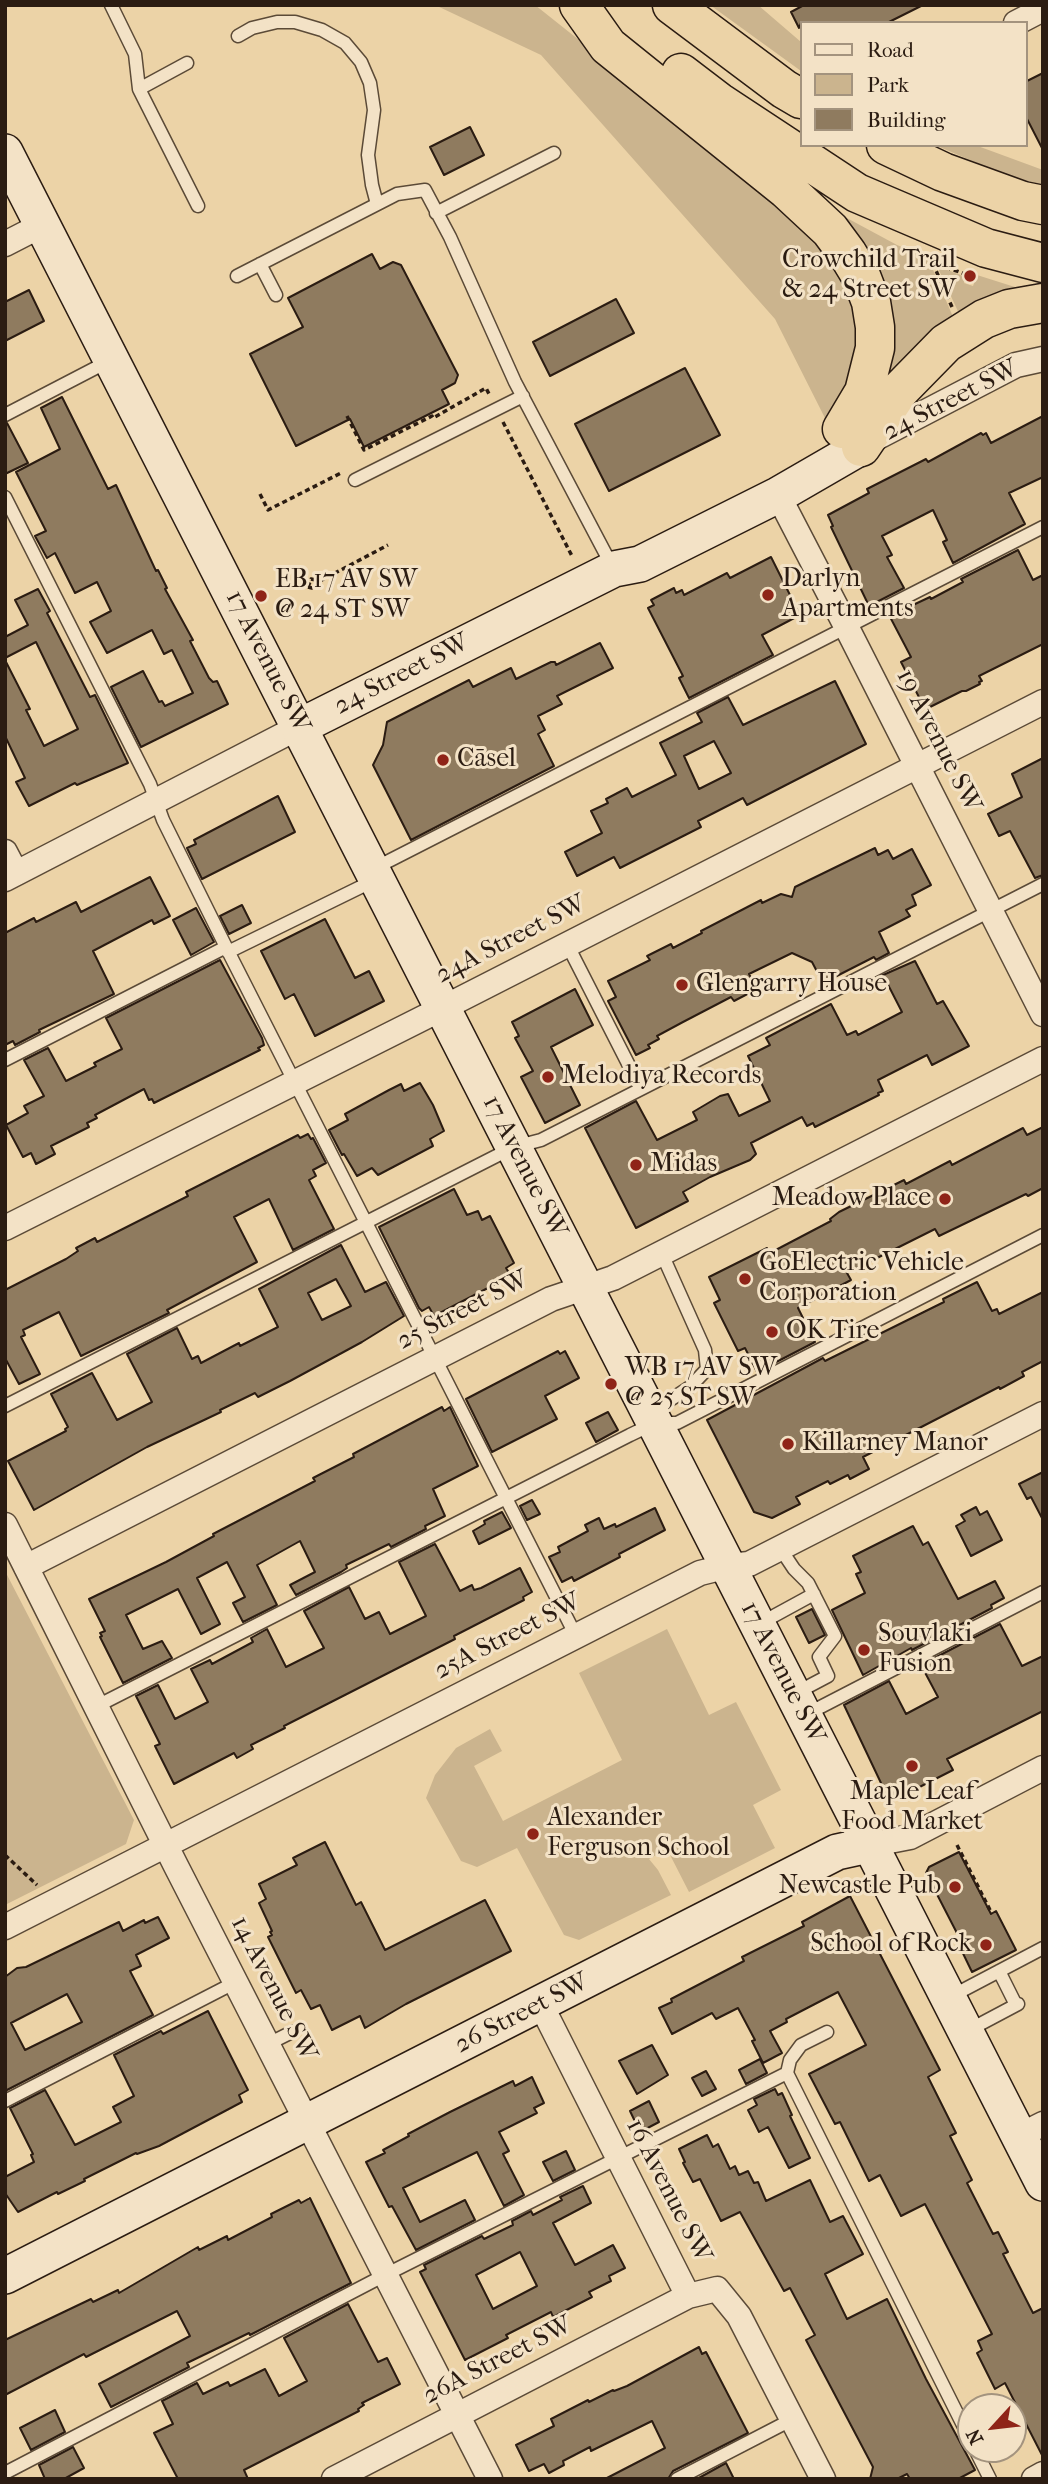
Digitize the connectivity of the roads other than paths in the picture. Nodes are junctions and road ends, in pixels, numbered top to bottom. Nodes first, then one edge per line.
1 (111, 5) edge
2 (579, 5) edge
3 (589, 5) edge
4 (672, 5) edge
5 (1043, 9) edge
6 (1020, 21) edge
7 (238, 36) dead end
8 (187, 63) dead end
9 (139, 89) junction
10 (800, 98) edge
11 (890, 147) edge
12 (5, 152) edge
13 (554, 153) dead end
14 (377, 204) junction
15 (1043, 205) edge
16 (198, 206) dead end
17 (436, 212) junction
18 (42, 225) junction
19 (5, 244) edge
20 (1043, 263) edge
21 (260, 264) junction
22 (237, 276) dead end
23 (275, 295) dead end
24 (1043, 303) edge
25 (112, 359) junction
26 (1043, 359) edge
27 (523, 396) junction
28 (5, 415) edge
29 (852, 438) junction
30 (355, 480) dead end
31 (778, 495) junction
32 (5, 498) edge
33 (1043, 527) edge
34 (614, 569) junction
35 (846, 626) junction
36 (1043, 702) edge
37 (299, 727) junction
38 (917, 765) junction
39 (158, 802) junction
40 (9, 868) edge
41 (375, 874) junction
42 (1043, 884) edge
43 (989, 911) junction
44 (567, 944) junction
45 (227, 950) junction
46 (443, 1008) junction
47 (1043, 1014) edge
48 (1043, 1059) edge
49 (5, 1060) edge
50 (294, 1083) junction
51 (641, 1089) junction
52 (514, 1147) junction
53 (368, 1224) junction
54 (5, 1228) edge
55 (1043, 1235) edge
56 (662, 1254) junction
57 (585, 1287) junction
58 (436, 1358) junction
59 (5, 1406) edge
60 (1043, 1414) edge
61 (652, 1418) junction
62 (507, 1499) junction
63 (5, 1525) edge
64 (780, 1548) junction
65 (728, 1566) junction
66 (26, 1567) junction
67 (1043, 1592) edge
68 (814, 1594) junction
69 (758, 1625) junction
70 (576, 1636) junction
71 (799, 1705) junction
72 (97, 1706) junction
73 (1043, 1768) edge
74 (166, 1845) junction
75 (869, 1845) junction
76 (5, 1927) edge
77 (1043, 1948) edge
78 (999, 1971) junction
79 (236, 1982) junction
80 (948, 1998) junction
81 (541, 2005) junction
82 (966, 2031) junction
83 (292, 2032) dead end
84 (827, 2032) dead end
85 (268, 2044) junction
86 (787, 2073) junction
87 (5, 2101) edge
88 (308, 2122) junction
89 (1031, 2130) edge
90 (617, 2157) junction
91 (1043, 2183) edge
92 (386, 2275) junction
93 (5, 2276) edge
94 (688, 2296) junction
95 (957, 2413) edge
96 (458, 2415) junction
97 (792, 2420) junction
98 (982, 2463) edge
99 (5, 2473) edge
100 (1043, 2474) edge
101 (334, 2479) edge
102 (490, 2479) edge
103 (677, 2479) edge
104 (822, 2479) edge
105 (990, 2479) edge
106 (1034, 2479) edge

1 - 9 lane
2 - 29 highway
3 - 20 highway
4 - 10 highway
5 - 6 street
7 - 14 lane
8 - 9 lane
9 - 16 lane
11 - 15 highway
12 - 18 main road, 17 Avenue SW
13 - 17 lane
14 - 17 lane
14 - 21 lane
17 - 27 lane
18 - 19 street
18 - 25 main road, 17 Avenue SW
21 - 22 lane
21 - 23 lane
24 - 29 highway
25 - 28 lane
25 - 37 main road, 17 Avenue SW
26 - 29 street, 24 Street SW
27 - 30 lane
27 - 34 lane
29 - 31 main road, 24 Street SW
29 - 34 main road, 24 Street SW
31 - 34 main road, 24 Street SW
31 - 35 street, 19 Avenue SW
32 - 39 lane
33 - 35 lane
34 - 37 main road, 24 Street SW
35 - 38 street, 19 Avenue SW
35 - 41 lane
36 - 38 street, 24A Street SW
37 - 39 street, 24 Street SW
37 - 41 main road, 17 Avenue SW
38 - 43 street, 19 Avenue SW
38 - 44 street, 24A Street SW
39 - 40 street, 24 Street SW
39 - 45 lane
41 - 45 lane
41 - 46 main road, 17 Avenue SW
42 - 43 lane
43 - 47 street, 19 Avenue SW
43 - 51 lane
44 - 46 street, 24A Street SW
44 - 51 lane
45 - 49 lane
45 - 50 lane
46 - 50 street, 24A Street SW
46 - 52 main road, 17 Avenue SW
48 - 56 street, 25 Street SW
50 - 53 lane
50 - 54 street, 24A Street SW
51 - 52 lane
52 - 53 lane
52 - 57 main road, 17 Avenue SW
53 - 58 lane
53 - 59 lane
55 - 61 lane
56 - 57 street, 25 Street SW
56 - 61 lane
57 - 58 street, 25 Street SW
57 - 61 main road, 17 Avenue SW
58 - 62 lane
58 - 66 street, 25 Street SW
60 - 64 street, 25A Street SW
61 - 62 lane
61 - 65 main road, 17 Avenue SW
62 - 70 lane
62 - 72 lane
63 - 66 street, 14 Avenue SW
64 - 65 street, 25A Street SW
64 - 68 lane
65 - 69 main road, 17 Avenue SW
65 - 70 street, 25A Street SW
66 - 72 street, 14 Avenue SW
67 - 71 lane
68 - 69 lane
68 - 71 lane
69 - 71 main road, 17 Avenue SW
70 - 74 street, 25A Street SW
71 - 75 main road, 17 Avenue SW
72 - 74 street, 14 Avenue SW
73 - 75 street, 26 Street SW
74 - 76 street, 25A Street SW
74 - 79 street, 14 Avenue SW
75 - 80 main road, 17 Avenue SW
75 - 81 main road, 26 Street SW
77 - 78 lane
78 - 80 lane
78 - 82 lane
79 - 85 street, 14 Avenue SW
79 - 87 lane
80 - 82 main road, 17 Avenue SW
81 - 88 main road, 26 Street SW
81 - 90 street, 16 Avenue SW
82 - 89 main road, 17 Avenue SW
83 - 85 lane
84 - 86 lane
85 - 88 street, 14 Avenue SW
86 - 90 lane
86 - 95 lane
88 - 92 street, 14 Avenue SW
88 - 93 main road, 26 Street SW
89 - 91 main road, 17 Avenue SW
90 - 92 lane
90 - 94 street, 16 Avenue SW
92 - 96 street, 14 Avenue SW
92 - 99 lane
94 - 96 street, 26A Street SW
94 - 97 street, 16 Avenue SW
96 - 101 street, 26A Street SW
96 - 102 street, 14 Avenue SW
97 - 103 lane
97 - 104 street, 16 Avenue SW
98 - 105 lane
100 - 106 street

